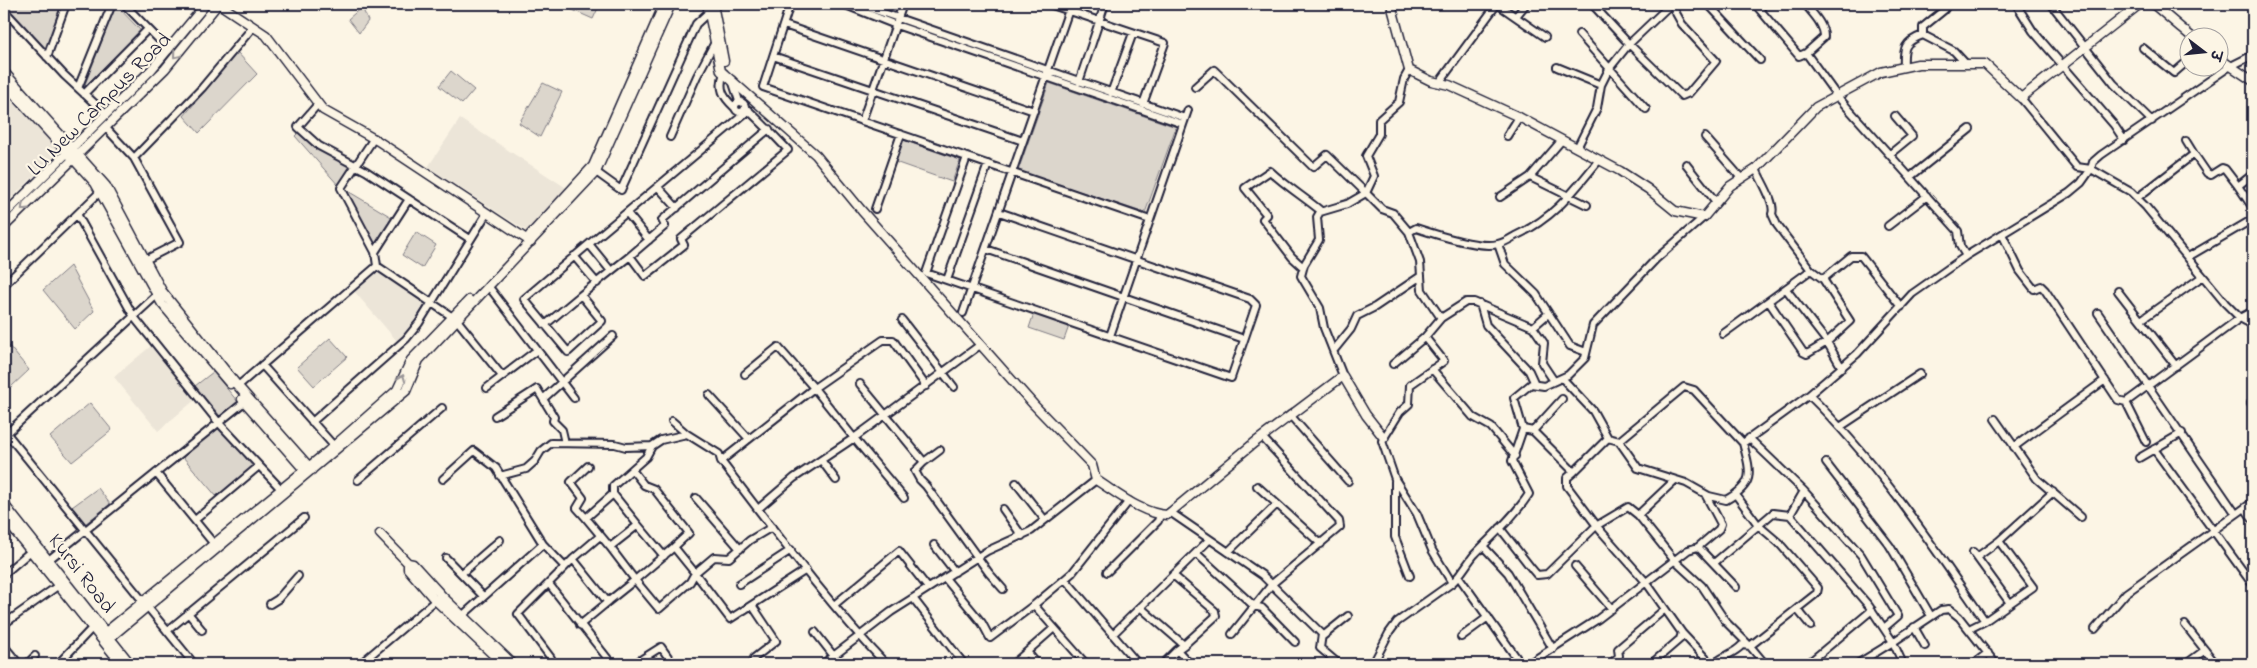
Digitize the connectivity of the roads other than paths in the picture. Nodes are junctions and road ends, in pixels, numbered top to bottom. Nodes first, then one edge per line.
1 (66, 4) edge
2 (112, 4) edge
3 (124, 4) edge
4 (206, 4) edge
5 (218, 4) edge
6 (664, 4) edge
7 (671, 4) edge
8 (790, 4) edge
9 (842, 4) edge
10 (858, 4) edge
11 (903, 4) edge
12 (1049, 4) edge
13 (1105, 4) edge
14 (1391, 4) edge
15 (1526, 4) edge
16 (1592, 4) edge
17 (1671, 4) edge
18 (1708, 4) edge
19 (1755, 4) edge
20 (1805, 4) edge
21 (1948, 4) edge
22 (2016, 4) edge
23 (2051, 4) edge
24 (2140, 4) edge
25 (2153, 4) edge
26 (710, 7) edge
27 (1070, 7) edge
28 (4, 10) edge
29 (1516, 15) junction
30 (1099, 21) junction
31 (897, 22) junction
32 (784, 25) junction
33 (253, 27) junction
34 (2181, 28) edge
35 (148, 29) junction
36 (1132, 32) junction
37 (1579, 34) dead end
38 (1923, 35) junction
39 (1545, 36) dead end
40 (714, 44) junction
41 (1629, 44) junction
42 (2085, 48) junction
43 (2143, 48) dead end
44 (169, 50) junction
45 (1806, 53) junction
46 (2253, 55) edge
47 (773, 56) junction
48 (48, 57) junction
49 (884, 58) junction
50 (1760, 60) dead end
51 (1966, 64) junction
52 (2063, 65) junction
53 (2230, 66) edge
54 (1557, 67) dead end
55 (1904, 67) junction
56 (1609, 68) junction
57 (2180, 68) edge
58 (2230, 68) edge
59 (1409, 70) junction
60 (4, 72) edge
61 (724, 73) junction
62 (1047, 74) junction
63 (2213, 78) edge
64 (732, 79) junction
65 (2253, 81) edge
66 (4, 82) edge
67 (1079, 82) junction
68 (1439, 82) junction
69 (1601, 85) junction
70 (1196, 86) dead end
71 (78, 88) junction
72 (873, 89) junction
73 (1111, 93) junction
74 (84, 94) junction
75 (1837, 96) junction
76 (2021, 98) junction
77 (318, 104) junction
78 (737, 104) junction
79 (1144, 104) junction
80 (747, 109) junction
81 (1646, 109) dead end
82 (1188, 110) dead end
83 (1034, 111) junction
84 (106, 114) junction
85 (1894, 116) dead end
86 (1519, 117) junction
87 (862, 120) junction
88 (1184, 121) junction
89 (2152, 121) junction
90 (105, 127) junction
91 (769, 129) junction
92 (1970, 129) dead end
93 (901, 134) junction
94 (1507, 136) dead end
95 (670, 137) dead end
96 (1705, 137) dead end
97 (374, 138) junction
98 (1562, 140) junction
99 (2124, 140) junction
100 (1023, 141) junction
101 (2186, 141) dead end
102 (1577, 148) junction
103 (72, 153) junction
104 (1890, 154) junction
105 (2194, 154) junction
106 (967, 157) junction
107 (134, 158) junction
108 (1599, 160) junction
109 (988, 164) junction
110 (1686, 164) dead end
111 (356, 166) junction
112 (1756, 169) junction
113 (2091, 169) junction
114 (596, 172) junction
115 (1012, 173) junction
116 (2253, 174) edge
117 (1530, 177) junction
118 (1910, 177) junction
119 (1742, 178) junction
120 (2238, 186) junction
121 (658, 187) junction
122 (103, 189) junction
123 (1366, 193) junction
124 (1570, 196) junction
125 (1927, 196) junction
126 (1500, 197) dead end
127 (2137, 198) junction
128 (409, 199) junction
129 (1716, 202) junction
130 (1587, 205) dead end
131 (677, 208) junction
132 (2253, 208) edge
133 (875, 209) dead end
134 (1321, 211) junction
135 (999, 212) junction
136 (487, 213) junction
137 (627, 213) junction
138 (77, 214) junction
139 (4, 215) edge
140 (1704, 216) junction
141 (2253, 219) edge
142 (1150, 220) junction
143 (1888, 226) dead end
144 (4, 227) edge
145 (1409, 232) junction
146 (2002, 234) junction
147 (470, 239) junction
148 (529, 240) junction
149 (649, 240) junction
150 (589, 244) junction
151 (1498, 244) junction
152 (986, 249) junction
153 (375, 252) junction
154 (574, 256) junction
155 (630, 256) junction
156 (1966, 256) junction
157 (2188, 258) junction
158 (1136, 259) junction
159 (146, 260) junction
160 (377, 266) junction
161 (1303, 267) junction
162 (1811, 270) junction
163 (611, 271) junction
164 (1421, 276) junction
165 (2203, 276) junction
166 (1823, 279) junction
167 (947, 280) junction
168 (596, 283) junction
169 (4, 285) edge
170 (489, 287) junction
171 (972, 288) junction
172 (1786, 289) junction
173 (2118, 291) dead end
174 (159, 293) junction
175 (581, 295) junction
176 (1123, 297) junction
177 (431, 302) junction
178 (1769, 302) junction
179 (1480, 304) junction
180 (1901, 307) junction
181 (2253, 311) edge
182 (2098, 312) dead end
183 (963, 314) dead end
184 (1548, 314) junction
185 (134, 317) junction
186 (1441, 318) junction
187 (2240, 318) junction
188 (455, 319) junction
189 (902, 320) dead end
190 (2141, 320) junction
191 (545, 325) junction
192 (2253, 326) edge
193 (1533, 327) junction
194 (1723, 334) dead end
195 (613, 336) dead end
196 (1110, 336) junction
197 (1425, 337) junction
198 (1244, 339) junction
199 (1827, 342) junction
200 (980, 345) junction
201 (537, 350) junction
202 (1334, 350) junction
203 (1586, 352) junction
204 (1393, 364) dead end
205 (262, 365) junction
206 (2176, 366) junction
207 (1842, 368) junction
208 (1432, 369) junction
209 (943, 373) junction
210 (745, 374) dead end
211 (1920, 374) dead end
212 (502, 376) junction
213 (1343, 376) junction
214 (1562, 378) junction
215 (2106, 380) junction
216 (562, 382) junction
217 (1554, 382) junction
218 (860, 384) dead end
219 (1536, 384) junction
220 (2149, 385) junction
221 (238, 386) junction
222 (926, 386) junction
223 (954, 387) dead end
224 (487, 388) dead end
225 (814, 388) junction
226 (709, 395) dead end
227 (1809, 395) junction
228 (574, 398) dead end
229 (543, 399) junction
230 (1562, 399) dead end
231 (247, 400) junction
232 (2126, 402) junction
233 (442, 408) dead end
234 (886, 415) junction
235 (1290, 415) junction
236 (495, 416) dead end
237 (1995, 419) dead end
238 (672, 421) dead end
239 (312, 422) junction
240 (219, 423) junction
241 (1840, 427) junction
242 (1523, 429) junction
243 (1533, 431) junction
244 (5, 433) edge
245 (2182, 433) junction
246 (688, 434) junction
247 (1262, 437) junction
248 (854, 438) junction
249 (1384, 438) junction
250 (1608, 438) junction
251 (1749, 438) junction
252 (748, 439) junction
253 (1619, 441) junction
254 (2146, 442) dead end
255 (565, 443) junction
256 (1743, 443) junction
257 (334, 446) junction
258 (652, 446) junction
259 (2014, 447) junction
260 (2154, 449) junction
261 (940, 450) dead end
262 (1515, 456) junction
263 (2138, 458) dead end
264 (822, 460) junction
265 (721, 461) junction
266 (924, 462) junction
267 (1826, 463) dead end
268 (259, 466) junction
269 (588, 466) dead end
270 (309, 470) junction
271 (633, 471) junction
272 (1574, 472) junction
273 (156, 473) junction
274 (500, 476) junction
275 (443, 479) dead end
276 (358, 480) dead end
277 (836, 480) dead end
278 (1096, 480) junction
279 (1395, 480) junction
280 (1675, 480) junction
281 (1348, 481) dead end
282 (1016, 483) dead end
283 (1257, 486) dead end
284 (281, 489) junction
285 (1804, 491) junction
286 (2053, 492) junction
287 (1705, 493) junction
288 (614, 494) junction
289 (1736, 495) junction
290 (696, 498) dead end
291 (904, 498) dead end
292 (1130, 501) junction
293 (2253, 502) edge
294 (1277, 504) junction
295 (4, 505) edge
296 (2245, 508) junction
297 (758, 509) junction
298 (1002, 509) dead end
299 (1170, 512) junction
300 (2236, 514) junction
301 (1160, 515) junction
302 (1638, 515) junction
303 (1790, 515) junction
304 (2081, 517) dead end
305 (304, 518) dead end
306 (586, 518) junction
307 (195, 520) junction
308 (1045, 520) junction
309 (2253, 520) edge
310 (5, 521) edge
311 (638, 525) junction
312 (1596, 526) junction
313 (1759, 526) junction
314 (772, 527) junction
315 (1500, 528) junction
316 (85, 530) junction
317 (2213, 530) junction
318 (380, 534) dead end
319 (600, 536) junction
320 (1022, 536) junction
321 (500, 540) dead end
322 (1209, 540) junction
323 (1999, 541) junction
324 (214, 544) junction
325 (543, 544) junction
326 (1321, 544) junction
327 (934, 545) dead end
328 (1483, 546) junction
329 (610, 547) junction
330 (674, 547) junction
331 (1698, 547) junction
332 (740, 549) junction
333 (791, 550) junction
334 (31, 551) junction
335 (1228, 552) junction
336 (1196, 553) junction
337 (664, 556) junction
338 (978, 557) junction
339 (446, 558) dead end
340 (573, 559) junction
341 (1674, 560) junction
342 (45, 563) junction
343 (408, 563) junction
344 (1714, 563) junction
345 (1575, 566) dead end
346 (565, 567) junction
347 (806, 570) junction
348 (955, 572) junction
349 (1107, 572) dead end
350 (695, 573) junction
351 (4, 574) edge
352 (462, 574) junction
353 (1173, 575) junction
354 (298, 576) dead end
355 (1410, 576) dead end
356 (1460, 576) junction
357 (945, 578) junction
358 (1065, 579) junction
359 (635, 580) junction
360 (1646, 582) junction
361 (1452, 583) junction
362 (548, 584) junction
363 (739, 584) dead end
364 (1272, 584) junction
365 (59, 585) junction
366 (2253, 585) edge
367 (1736, 587) dead end
368 (928, 588) junction
369 (1003, 589) dead end
370 (483, 596) junction
371 (913, 598) junction
372 (436, 600) junction
373 (609, 600) junction
374 (2010, 603) junction
375 (145, 604) junction
376 (270, 604) dead end
377 (752, 605) junction
378 (834, 605) junction
379 (1034, 605) junction
380 (1254, 606) junction
381 (1140, 607) junction
382 (1612, 609) junction
383 (1665, 609) junction
384 (1797, 609) junction
385 (1872, 610) junction
386 (188, 614) junction
387 (462, 616) junction
388 (1348, 616) dead end
389 (1931, 616) junction
390 (1488, 617) junction
391 (1985, 621) junction
392 (4, 624) edge
393 (580, 625) junction
394 (2185, 625) dead end
395 (1811, 626) dead end
396 (93, 627) junction
397 (1914, 627) junction
398 (1054, 628) junction
399 (1884, 628) junction
400 (1969, 629) junction
401 (2095, 629) dead end
402 (202, 630) dead end
403 (166, 631) junction
404 (815, 632) dead end
405 (1682, 633) junction
406 (1113, 634) junction
407 (1232, 634) dead end
408 (860, 636) junction
409 (1323, 636) junction
410 (1461, 637) dead end
411 (105, 638) junction
412 (1295, 642) dead end
413 (1893, 642) junction
414 (1184, 645) junction
415 (4, 646) edge
416 (1750, 646) junction
417 (1925, 646) dead end
418 (1553, 649) junction
419 (1177, 650) junction
420 (2205, 650) junction
421 (1028, 653) junction
422 (1988, 653) junction
423 (35, 656) dead end
424 (834, 656) junction
425 (1810, 661) dead end
426 (497, 662) edge
427 (1866, 662) edge
428 (18, 664) edge
429 (26, 664) edge
430 (58, 664) edge
431 (122, 664) edge
432 (130, 664) edge
433 (194, 664) edge
434 (360, 664) edge
435 (513, 664) edge
436 (550, 664) edge
437 (612, 664) edge
438 (634, 664) edge
439 (673, 664) edge
440 (753, 664) edge
441 (823, 664) edge
442 (840, 664) edge
443 (886, 664) edge
444 (964, 664) edge
445 (1013, 664) edge
446 (1037, 664) edge
447 (1086, 664) edge
448 (1138, 664) edge
449 (1163, 664) edge
450 (1190, 664) edge
451 (1340, 664) edge
452 (1373, 664) edge
453 (1522, 664) edge
454 (1528, 664) edge
455 (1611, 664) edge
456 (1650, 664) edge
457 (1712, 664) edge
458 (1765, 664) edge
459 (1857, 664) edge
460 (1903, 664) edge
461 (1973, 664) edge
462 (1996, 664) edge
463 (2186, 664) edge
464 (2216, 664) edge

1 - 48 street
2 - 71 street
3 - 35 street
4 - 44 street, LU New Campus Road
5 - 33 street
5 -> 90 street, LU New Campus Road
6 - 148 street
7 - 114 street
8 - 32 street
9 - 31 street
10 - 31 street
11 - 31 street
12 - 27 street
13 - 30 street
14 - 59 street
15 - 29 street
16 - 41 street
17 - 41 street
17 - 41 street
18 - 50 street
19 - 45 street
20 - 45 street
21 - 38 street
22 - 52 street
23 - 42 street
24 - 42 street
25 - 34 street
26 - 40 street
26 - 61 street
26 - 114 street
27 - 30 street
27 - 62 street
28 - 48 street
29 - 39 street
29 - 68 street
30 - 36 street
30 - 67 street
31 - 49 street
31 - 62 street
32 - 47 street
32 - 49 street
33 - 77 street
33 - 107 street
35 - 44 street
35 - 74 street
36 - 73 street
36 - 79 street
37 - 56 street
38 - 51 street
38 - 55 street
40 - 61 street
40 - 95 street
41 - 56 street
42 - 52 street
42 - 89 street
43 - 57 street
44 - 84 street, LU New Campus Road
45 - 75 street
46 - 53 street
47 - 72 street
47 - 87 street
48 - 71 street
49 - 72 street
49 - 83 street
51 - 55 street
51 - 76 street
52 - 76 street
52 - 99 street
54 - 69 street
55 - 75 street
56 - 69 street
56 - 81 street
58 - 65 street
59 - 68 street
59 - 123 street
60 - 103 street
61 - 64 street
61 - 78 street
62 - 67 street
62 - 83 street
62 - 88 street
63 - 89 street
64 - 78 street
64 - 200 street
66 - 103 street
67 - 73 street
68 - 86 street
69 - 102 street
70 - 123 street
71 - 74 street
72 - 87 street
72 - 100 street
73 - 79 street
74 - 84 street
75 - 104 street
75 - 112 street
76 - 113 street
77 - 97 street
77 - 111 street
78 - 80 street
79 - 88 street
80 - 91 street
80 - 121 street
82 - 88 street
83 - 100 street
84 - 103 street, LU New Campus Road
85 - 104 street
86 - 94 street
86 - 98 street
87 - 93 street
88 - 142 street
89 - 99 street
90 - 103 street, LU New Campus Road
90 - 107 street
91 - 131 street
91 - 155 street
92 - 118 street
93 - 106 street
93 - 133 street
96 - 119 street
97 - 111 street
97 - 136 street
98 - 102 street
98 - 117 street
99 - 113 street
100 - 115 street
101 - 105 street
102 - 108 street
103 - 122 street
103 - 139 street, LU New Campus Road
103 -> 144 street, LU New Campus Road
104 - 118 street
105 - 120 street
105 - 127 street
106 - 109 street
106 - 167 street
107 - 159 street
108 - 124 street
108 - 140 street
109 - 115 street
109 - 167 street
110 - 129 street
111 - 128 street
111 - 153 street
112 - 119 street
112 - 162 street
113 - 127 street
113 - 146 street
114 - 148 street
115 - 135 street
115 - 142 street
116 - 120 street
117 - 124 street
117 - 126 street
118 - 125 street
119 - 129 street
120 - 132 street
121 - 131 street
121 - 137 street
122 - 138 street
122 - 159 street
122 - 174 street
123 - 134 street
123 - 145 street
124 - 130 street
124 - 151 street
125 - 143 street
125 - 156 street
127 - 157 street
128 - 147 street
128 - 153 street
129 - 140 street
131 - 149 street
134 - 161 street
134 - 161 street
135 - 152 street
135 - 158 street
136 - 147 street
136 - 148 street
137 - 149 street
137 - 150 street
138 - 169 street
138 - 185 street
140 - 203 street
141 - 157 street
142 - 158 street
145 - 151 street
145 - 164 street
146 - 156 street
146 - 215 street
147 - 177 street
148 - 170 street
148 - 188 street
149 - 155 street
150 - 154 street
150 - 163 street
151 - 184 street
152 - 171 street
152 - 176 street
153 - 160 street
154 - 168 street
154 - 191 street
155 - 163 street
156 - 180 street
157 - 165 street
158 - 176 street
158 - 198 street
159 - 174 street
160 - 177 street
160 - 205 street
161 - 202 street
162 - 166 street
162 - 172 street
163 - 168 street
164 - 186 street
164 - 202 street
165 - 187 street
165 - 190 street
166 - 180 street
166 - 199 street
167 - 171 street
168 - 175 street
170 - 188 street
170 - 201 street
171 - 183 street
171 - 196 street
172 - 178 street
172 - 199 street
173 - 190 street
174 - 185 street
174 - 221 street
174 - 231 street
175 - 191 street
175 - 191 street
176 - 196 street
176 - 198 street
177 - 188 street
177 - 239 street
178 - 194 street
178 - 199 street
179 - 186 street
179 - 193 street
179 - 219 street
180 - 207 street
181 - 187 street
182 - 220 street
184 - 193 street
184 - 203 street
185 - 240 street
185 - 244 street
186 - 197 street
187 - 192 street
187 - 206 street
188 - 212 street
257 -> 188 street
188 - 270 street
189 - 209 street
190 - 206 street
193 - 217 street
195 - 216 street
196 - 198 street
197 - 204 street
197 - 208 street
199 - 207 street
200 - 209 street
200 - 278 street
201 - 212 street
201 - 216 street
202 - 213 street
203 - 214 street
205 - 221 street
205 - 239 street
206 - 220 street
207 - 227 street
208 - 249 street
208 - 262 street
209 - 222 street
209 - 223 street
210 - 225 street
211 - 241 street
212 - 224 street
213 - 235 street
213 - 249 street
214 - 217 street
214 - 250 street
215 - 232 street
215 - 259 street
216 - 228 street
216 - 229 street
217 - 219 street
218 - 234 street
219 - 242 street
220 - 232 street
220 - 245 street
221 - 231 street
222 - 225 street
222 - 234 street
225 - 248 street
225 - 252 street
226 - 252 street
227 - 241 street
227 - 251 street
229 - 236 street
229 - 255 street
230 - 243 street
231 - 240 street
231 - 270 street
232 - 254 street
233 - 276 street
234 - 248 street
234 - 266 street
235 - 247 street
235 - 281 street
237 - 259 street
238 - 246 street
239 - 257 street
240 - 268 street
240 - 273 street
241 - 391 street
242 - 243 street
242 - 262 street
243 - 272 street
244 - 316 street
245 - 260 street
245 - 300 street
246 - 258 street
246 - 265 street
247 - 299 street
247 - 326 street
248 - 264 street
248 - 291 street
249 - 279 street
250 - 253 street
250 - 272 street
251 - 256 street
251 - 285 street
252 - 265 street
253 - 256 street
253 - 280 street
255 - 258 street
255 - 274 street
256 - 289 street
257 - 270 street
258 - 271 street
259 - 286 street
260 - 263 street
260 - 317 street
261 - 266 street
262 - 315 street
264 - 277 street
264 - 297 street
265 - 297 street
266 - 338 street
267 - 389 street
268 - 284 street
268 - 307 street
269 - 306 street
270 - 284 street
270 - 375 street
271 - 288 street
271 - 330 street
272 - 312 street
273 - 307 street
273 - 316 street
274 - 275 street
274 - 325 street
278 - 292 street
278 - 308 street
279 - 355 street
279 - 361 street
280 - 287 street
280 - 302 street
282 - 308 street
283 - 294 street
284 - 324 street
285 - 303 street
285 - 399 street
286 - 304 street
286 - 323 street
287 - 289 street
287 - 331 street
288 - 306 street
288 - 311 street
289 - 313 street
290 - 332 street
292 - 301 street
292 - 358 street
293 - 296 street
294 - 326 street
294 - 335 street
295 - 342 main road, Kursi Road
296 - 300 street
296 - 309 street
297 - 314 street
298 - 320 street
299 - 301 street
299 - 322 street
300 - 317 street
301 - 349 street
302 - 312 street
302 - 341 street
303 - 313 street
303 - 385 street
305 - 386 street
306 - 319 street
307 - 324 street
308 - 320 street
310 - 334 main road, Kursi Road
311 - 329 street
311 - 337 street
312 - 315 street
312 - 360 street
313 - 344 street
313 - 384 street
314 - 332 street
314 - 333 street
315 - 328 street
316 - 342 street
316 - 375 street
317 - 366 street
317 - 401 street
318 - 343 street
319 - 329 street
319 - 340 street
320 - 338 street
321 - 352 street
322 - 335 street
322 - 336 street
323 - 374 street
323 - 374 street
324 - 375 street
325 - 346 street
325 - 370 street
326 - 364 street
327 - 348 street
328 - 356 street
328 - 418 street
329 - 359 street
330 - 337 street
330 - 350 street
331 - 341 street
331 - 344 street
332 - 350 street
333 - 347 street
333 - 363 street
334 - 342 main road, Kursi Road
334 - 351 street
335 - 364 street
336 - 353 street
336 - 380 street
337 - 359 street
338 - 348 street
338 - 369 street
339 - 352 street
340 - 346 street
340 - 373 street
341 - 360 street
341 - 416 street
342 - 365 main road, Kursi Road
342 - 411 main road, Kursi Road
343 - 372 street
343 - 387 street
344 - 367 street
345 - 382 street
346 - 362 street
347 - 377 street
347 - 378 street
348 - 357 street
350 - 359 street
350 - 377 street
352 - 370 street
353 - 381 street
353 - 414 street
354 - 376 street
356 - 361 street
356 - 390 street
357 - 368 street
357 - 379 street
358 - 379 street
358 - 406 street
359 - 373 street
360 - 382 street
360 - 383 street
361 - 452 street
362 - 393 street
362 - 436 street
364 - 380 street
364 - 409 street
365 - 392 street
365 - 396 main road, Kursi Road
368 - 371 street
368 - 378 street
370 - 387 street
371 - 408 street
371 - 444 street
372 - 426 street
372 - 434 street
373 - 393 street
374 - 391 street
375 - 403 street
375 - 411 street
377 - 440 street
378 - 408 street
379 - 398 street
380 - 407 street
380 - 412 street
381 - 406 street
381 - 414 street
382 - 418 street
383 - 405 street
383 - 455 street
384 - 395 street
384 - 416 street
385 - 399 street
385 - 425 street
386 - 402 street
386 - 403 street
387 - 435 street
388 - 409 street
389 - 397 street
389 - 400 street
390 - 410 street
390 - 453 street
391 - 400 street
393 - 437 street
394 - 420 street
396 - 411 main road, Kursi Road
396 - 430 street
397 - 413 street
397 - 417 street
398 - 421 street
398 - 447 street
399 - 413 street
400 - 422 street
403 - 433 street
404 - 424 street
405 - 456 street
405 - 457 street
406 - 448 street
408 - 424 street
408 - 443 street
409 - 451 street
411 - 431 main road, Kursi Road
411 - 432 main road, Kursi Road
413 - 427 street
413 - 460 street
414 - 419 street
415 - 428 street
416 - 457 street
416 - 458 street
418 - 454 street
419 - 449 street
419 - 450 street
420 - 463 street
420 - 464 street
421 - 445 street
421 - 446 street
422 - 461 street
422 - 462 street
423 - 429 street
424 - 441 street
424 - 442 street
427 - 459 street
438 - 439 street

